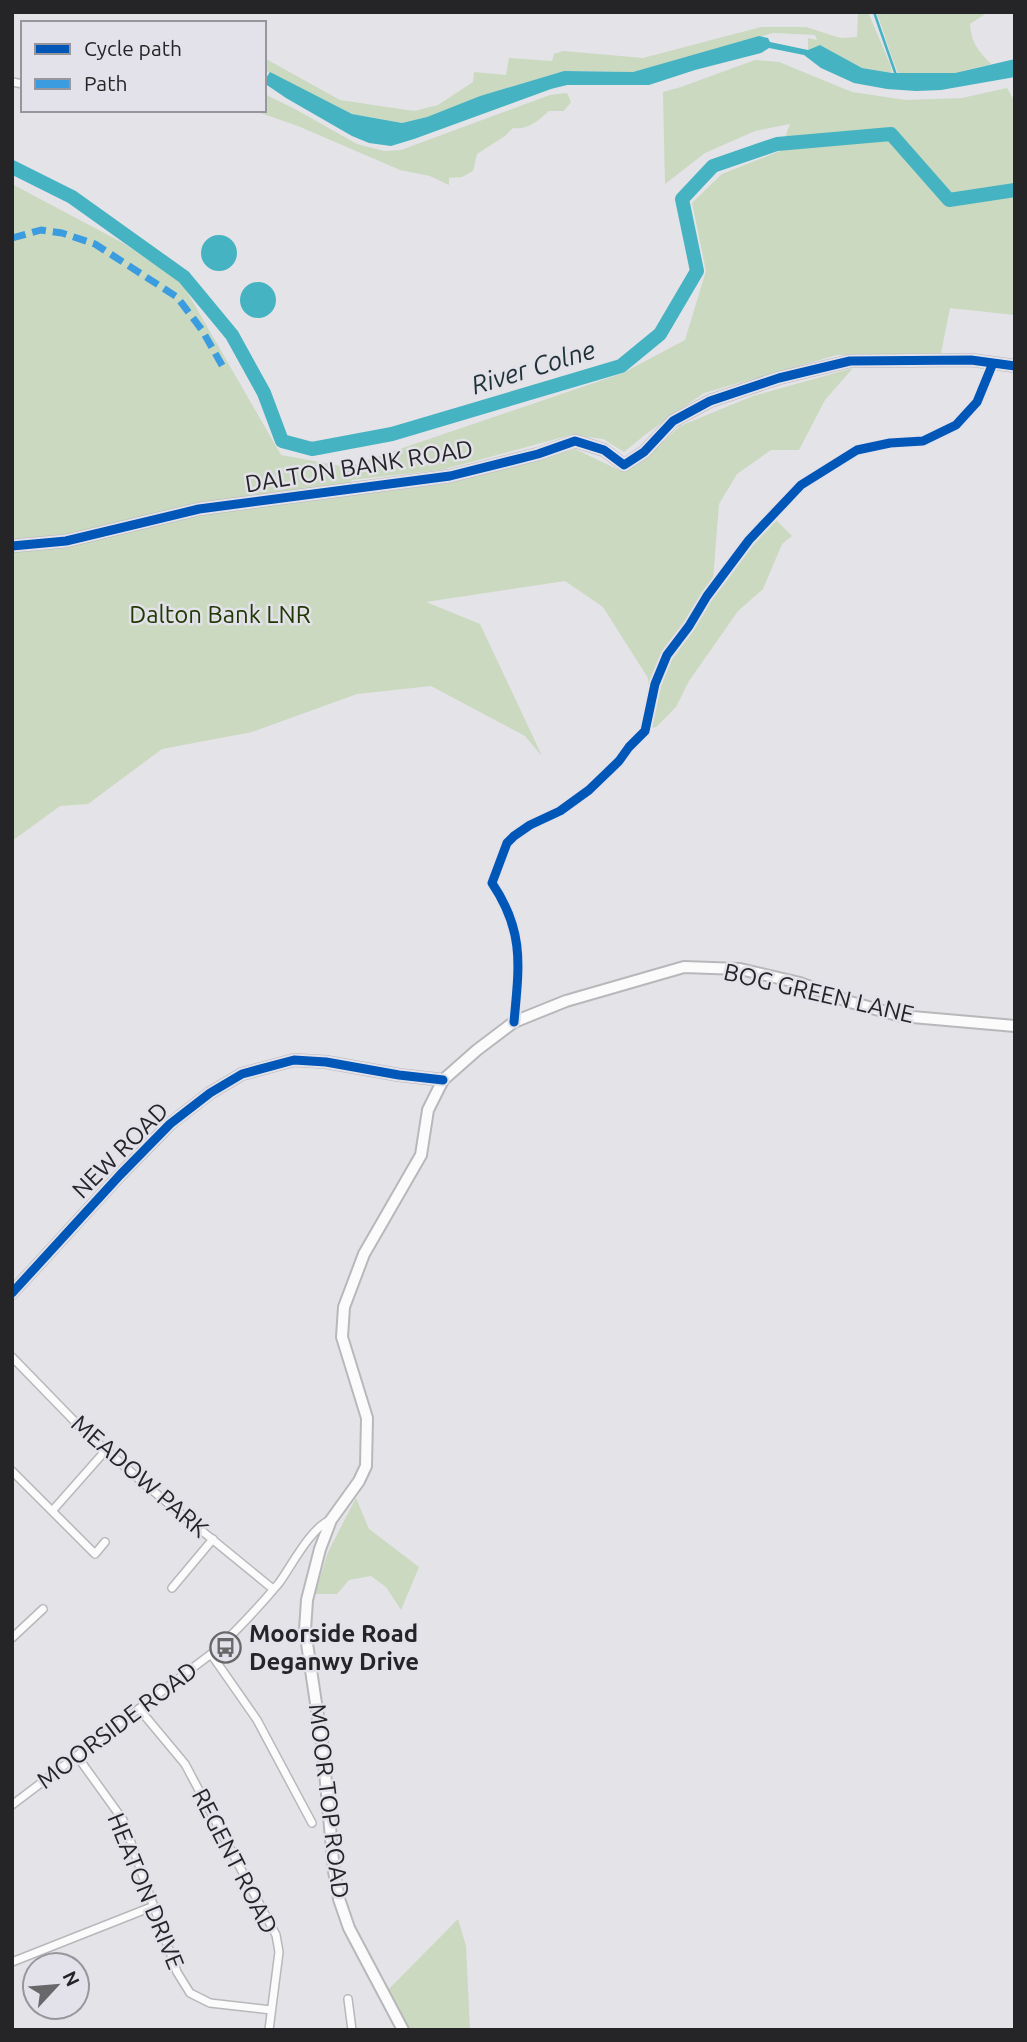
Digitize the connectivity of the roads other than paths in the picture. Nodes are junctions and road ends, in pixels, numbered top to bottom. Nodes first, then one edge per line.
1 (1015, 366) edge
2 (12, 547) edge
3 (514, 836) dead end
4 (514, 1022) junction
5 (1015, 1026) edge
6 (443, 1080) junction
7 (12, 1293) edge
8 (12, 1357) edge
9 (106, 1450) junction
10 (12, 1471) edge
11 (53, 1510) junction
12 (331, 1520) junction
13 (213, 1539) junction
14 (105, 1542) dead end
15 (172, 1588) dead end
16 (273, 1589) junction
17 (43, 1609) dead end
18 (12, 1638) edge
19 (212, 1654) junction
20 (140, 1710) junction
21 (77, 1756) junction
22 (12, 1805) edge
23 (312, 1823) dead end
24 (154, 1906) junction
25 (12, 1962) edge
26 (348, 1999) dead end
27 (271, 2010) junction
28 (269, 2030) edge
29 (352, 2030) edge
30 (403, 2030) edge

1 - 2 main road, DALTON BANK ROAD
3 - 4 street
4 - 5 main road, BOG GREEN LANE
4 - 6 main road, BOG GREEN LANE
6 - 7 main road, NEW ROAD
6 - 12 main road, MOOR TOP ROAD
8 - 9 street, MEADOW PARK
9 - 11 street
9 - 13 street, MEADOW PARK
10 - 11 street
11 - 14 street
12 - 16 street, MOORSIDE ROAD
12 - 30 main road, MOOR TOP ROAD
13 - 15 street
13 - 16 street, MEADOW PARK
16 - 19 street, MOORSIDE ROAD
17 - 18 street
19 - 20 street, MOORSIDE ROAD
19 - 23 street
20 - 21 street, MOORSIDE ROAD
20 - 27 street, REGENT ROAD
21 - 22 street, MOORSIDE ROAD
21 - 24 street, HEATON DRIVE
24 - 25 street
24 - 27 street, HEATON DRIVE
26 - 29 street
27 - 28 street, REGENT ROAD

